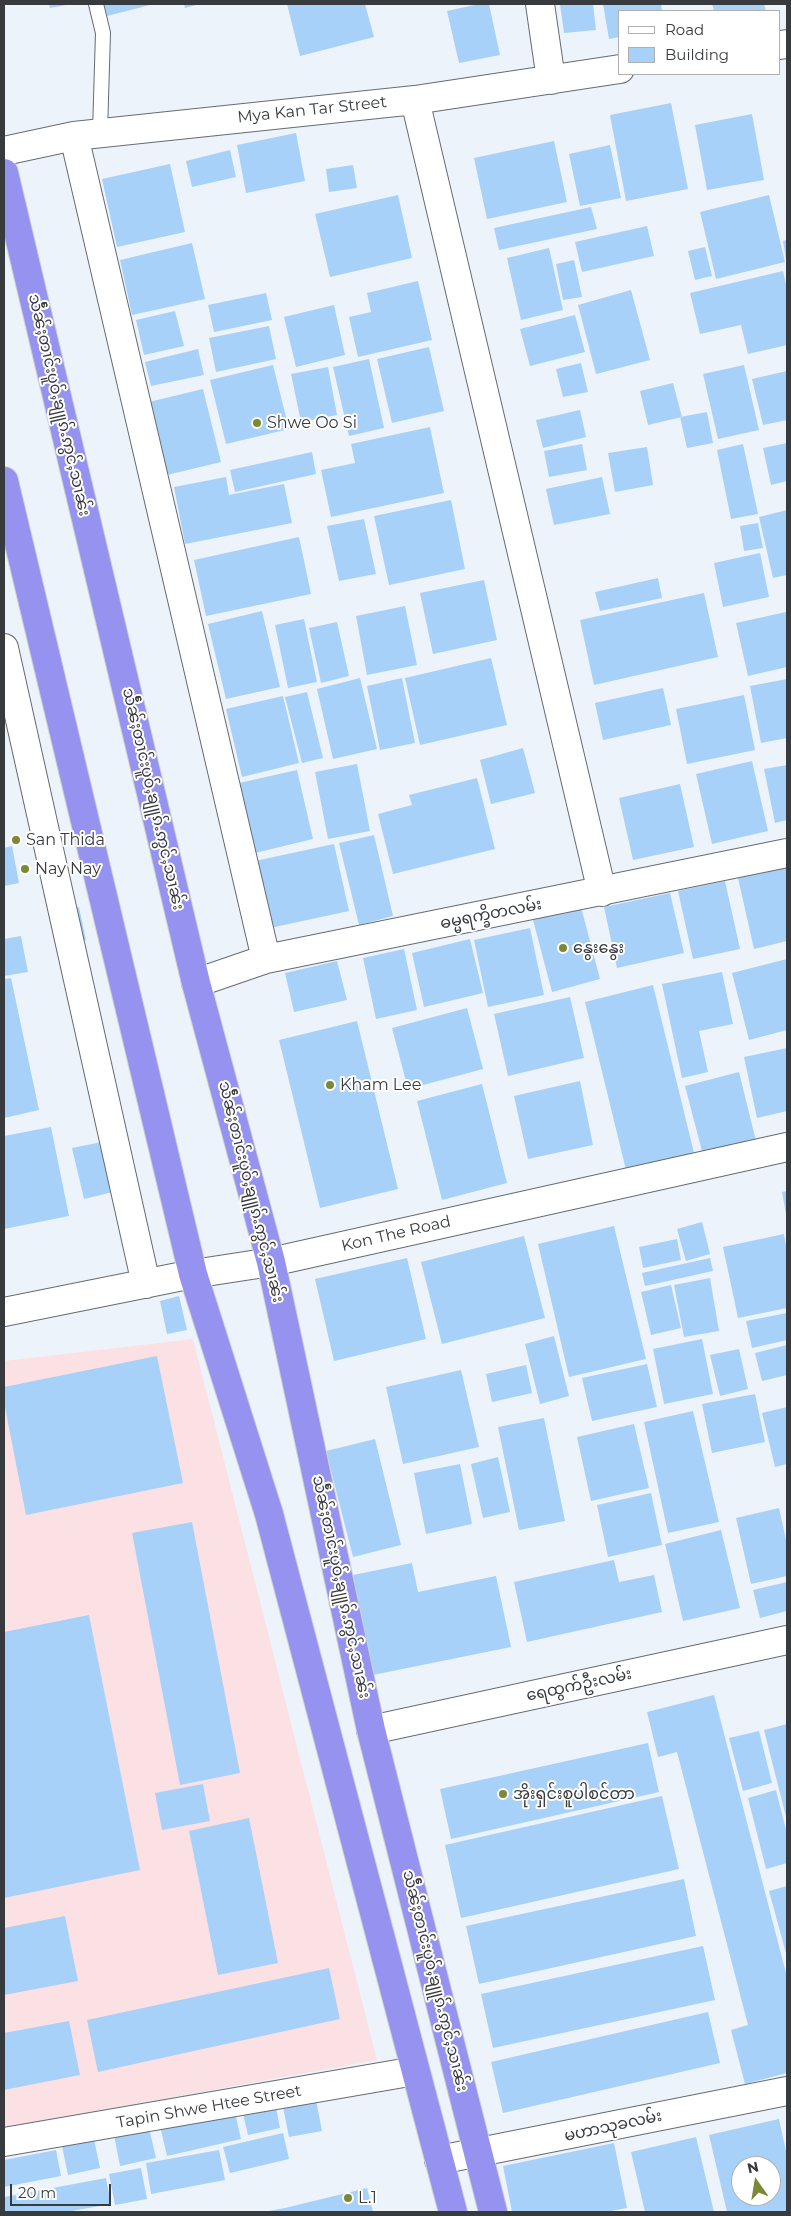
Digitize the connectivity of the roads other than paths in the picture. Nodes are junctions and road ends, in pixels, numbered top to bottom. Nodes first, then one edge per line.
1 (96, 4) edge
2 (540, 4) edge
3 (618, 69) edge
4 (551, 80) junction
5 (415, 100) junction
6 (87, 134) junction
7 (4, 151) edge
8 (4, 173) edge
9 (4, 481) edge
10 (4, 648) edge
11 (787, 853) edge
12 (602, 892) junction
13 (266, 959) junction
14 (196, 983) junction
15 (787, 1147) edge
16 (271, 1262) junction
17 (193, 1274) junction
18 (146, 1284) junction
19 (4, 1312) edge
20 (787, 1640) edge
21 (371, 1730) junction
22 (415, 2071) junction
23 (787, 2091) edge
24 (4, 2142) edge
25 (479, 2154) junction
26 (439, 2160) junction
27 (453, 2212) edge
28 (493, 2212) edge

1 - 6 lane
2 - 4 street
3 - 4 street, Mya Kan Tar Street
4 - 5 street, Mya Kan Tar Street
5 - 6 street, Mya Kan Tar Street
5 - 12 street
6 - 7 street, Mya Kan Tar Street
6 - 13 street
8 - 14 highway, သဵႅၼ်ႈတၢင်းပူဝ်ႇၶျူၵ်ႉဢွင်ႇသၢၼ်း
9 - 17 highway
10 - 18 street
11 - 12 street, ဓမ္မရက္ခိတလမ်း
12 - 13 street, ဓမ္မရက္ခိတလမ်း
13 - 14 street, ဓမ္မရက္ခိတလမ်း
14 - 16 highway, သဵႅၼ်ႈတၢင်းပူဝ်ႇၶျူၵ်ႉဢွင်ႇသၢၼ်း
15 - 16 street, Kon The Road
16 - 17 street, Kon The Road
16 - 21 highway, သဵႅၼ်ႈတၢင်းပူဝ်ႇၶျူၵ်ႉဢွင်ႇသၢၼ်း
17 - 18 street, Kon The Road
17 - 22 highway
18 - 19 street, Kon The Road
20 - 21 street, ရေထွက်ဦးလမ်း
21 - 25 highway, သဵႅၼ်ႈတၢင်းပူဝ်ႇၶျူၵ်ႉဢွင်ႇသၢၼ်း
22 - 24 street, Tapin Shwe Htee Street
22 - 26 highway
23 - 25 street, မဟာသုခလမ်း
25 - 26 street, မဟာသုခလမ်း
25 - 28 highway, သဵႅၼ်ႈတၢင်းပူဝ်ႇၶျူၵ်ႉဢွင်ႇသၢၼ်း
26 - 27 highway

